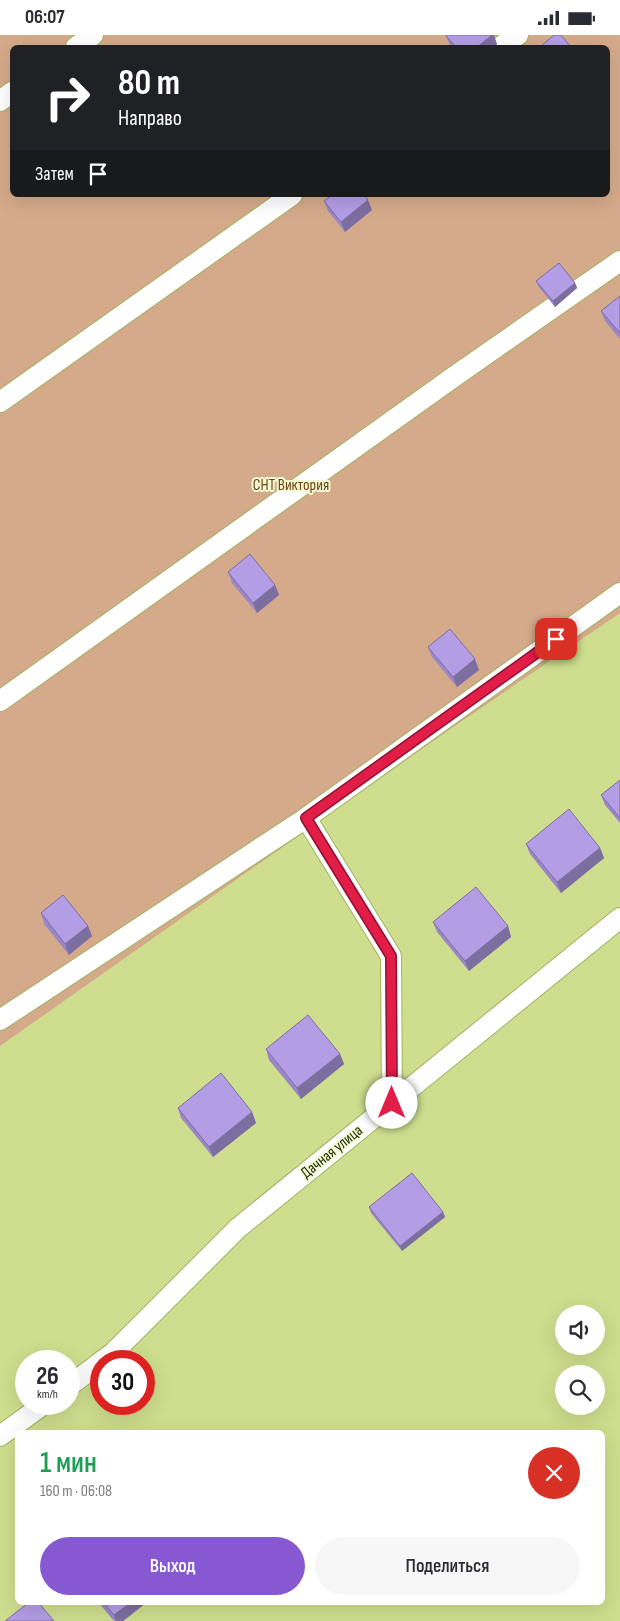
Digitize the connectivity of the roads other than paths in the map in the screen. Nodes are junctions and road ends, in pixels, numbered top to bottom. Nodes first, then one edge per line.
1 (93, 35) edge
2 (518, 35) edge
3 (79, 45) edge
4 (503, 45) edge
5 (289, 197) edge
6 (620, 261) edge
7 (0, 402) edge
8 (620, 593) edge
9 (0, 701) edge
10 (306, 818) junction
11 (620, 918) edge
12 (0, 1020) edge
13 (392, 1103) junction
14 (116, 1350) edge
15 (90, 1370) edge
16 (80, 1378) edge
17 (29, 1415) edge
18 (0, 1436) edge

1 - 3 street
2 - 4 street
5 - 7 street
6 - 9 street
8 - 10 street
10 - 12 street
10 - 13 street
11 - 13 street, Дачная улица
13 - 14 street, Дачная улица
15 - 16 street, Дачная улица
17 - 18 street

